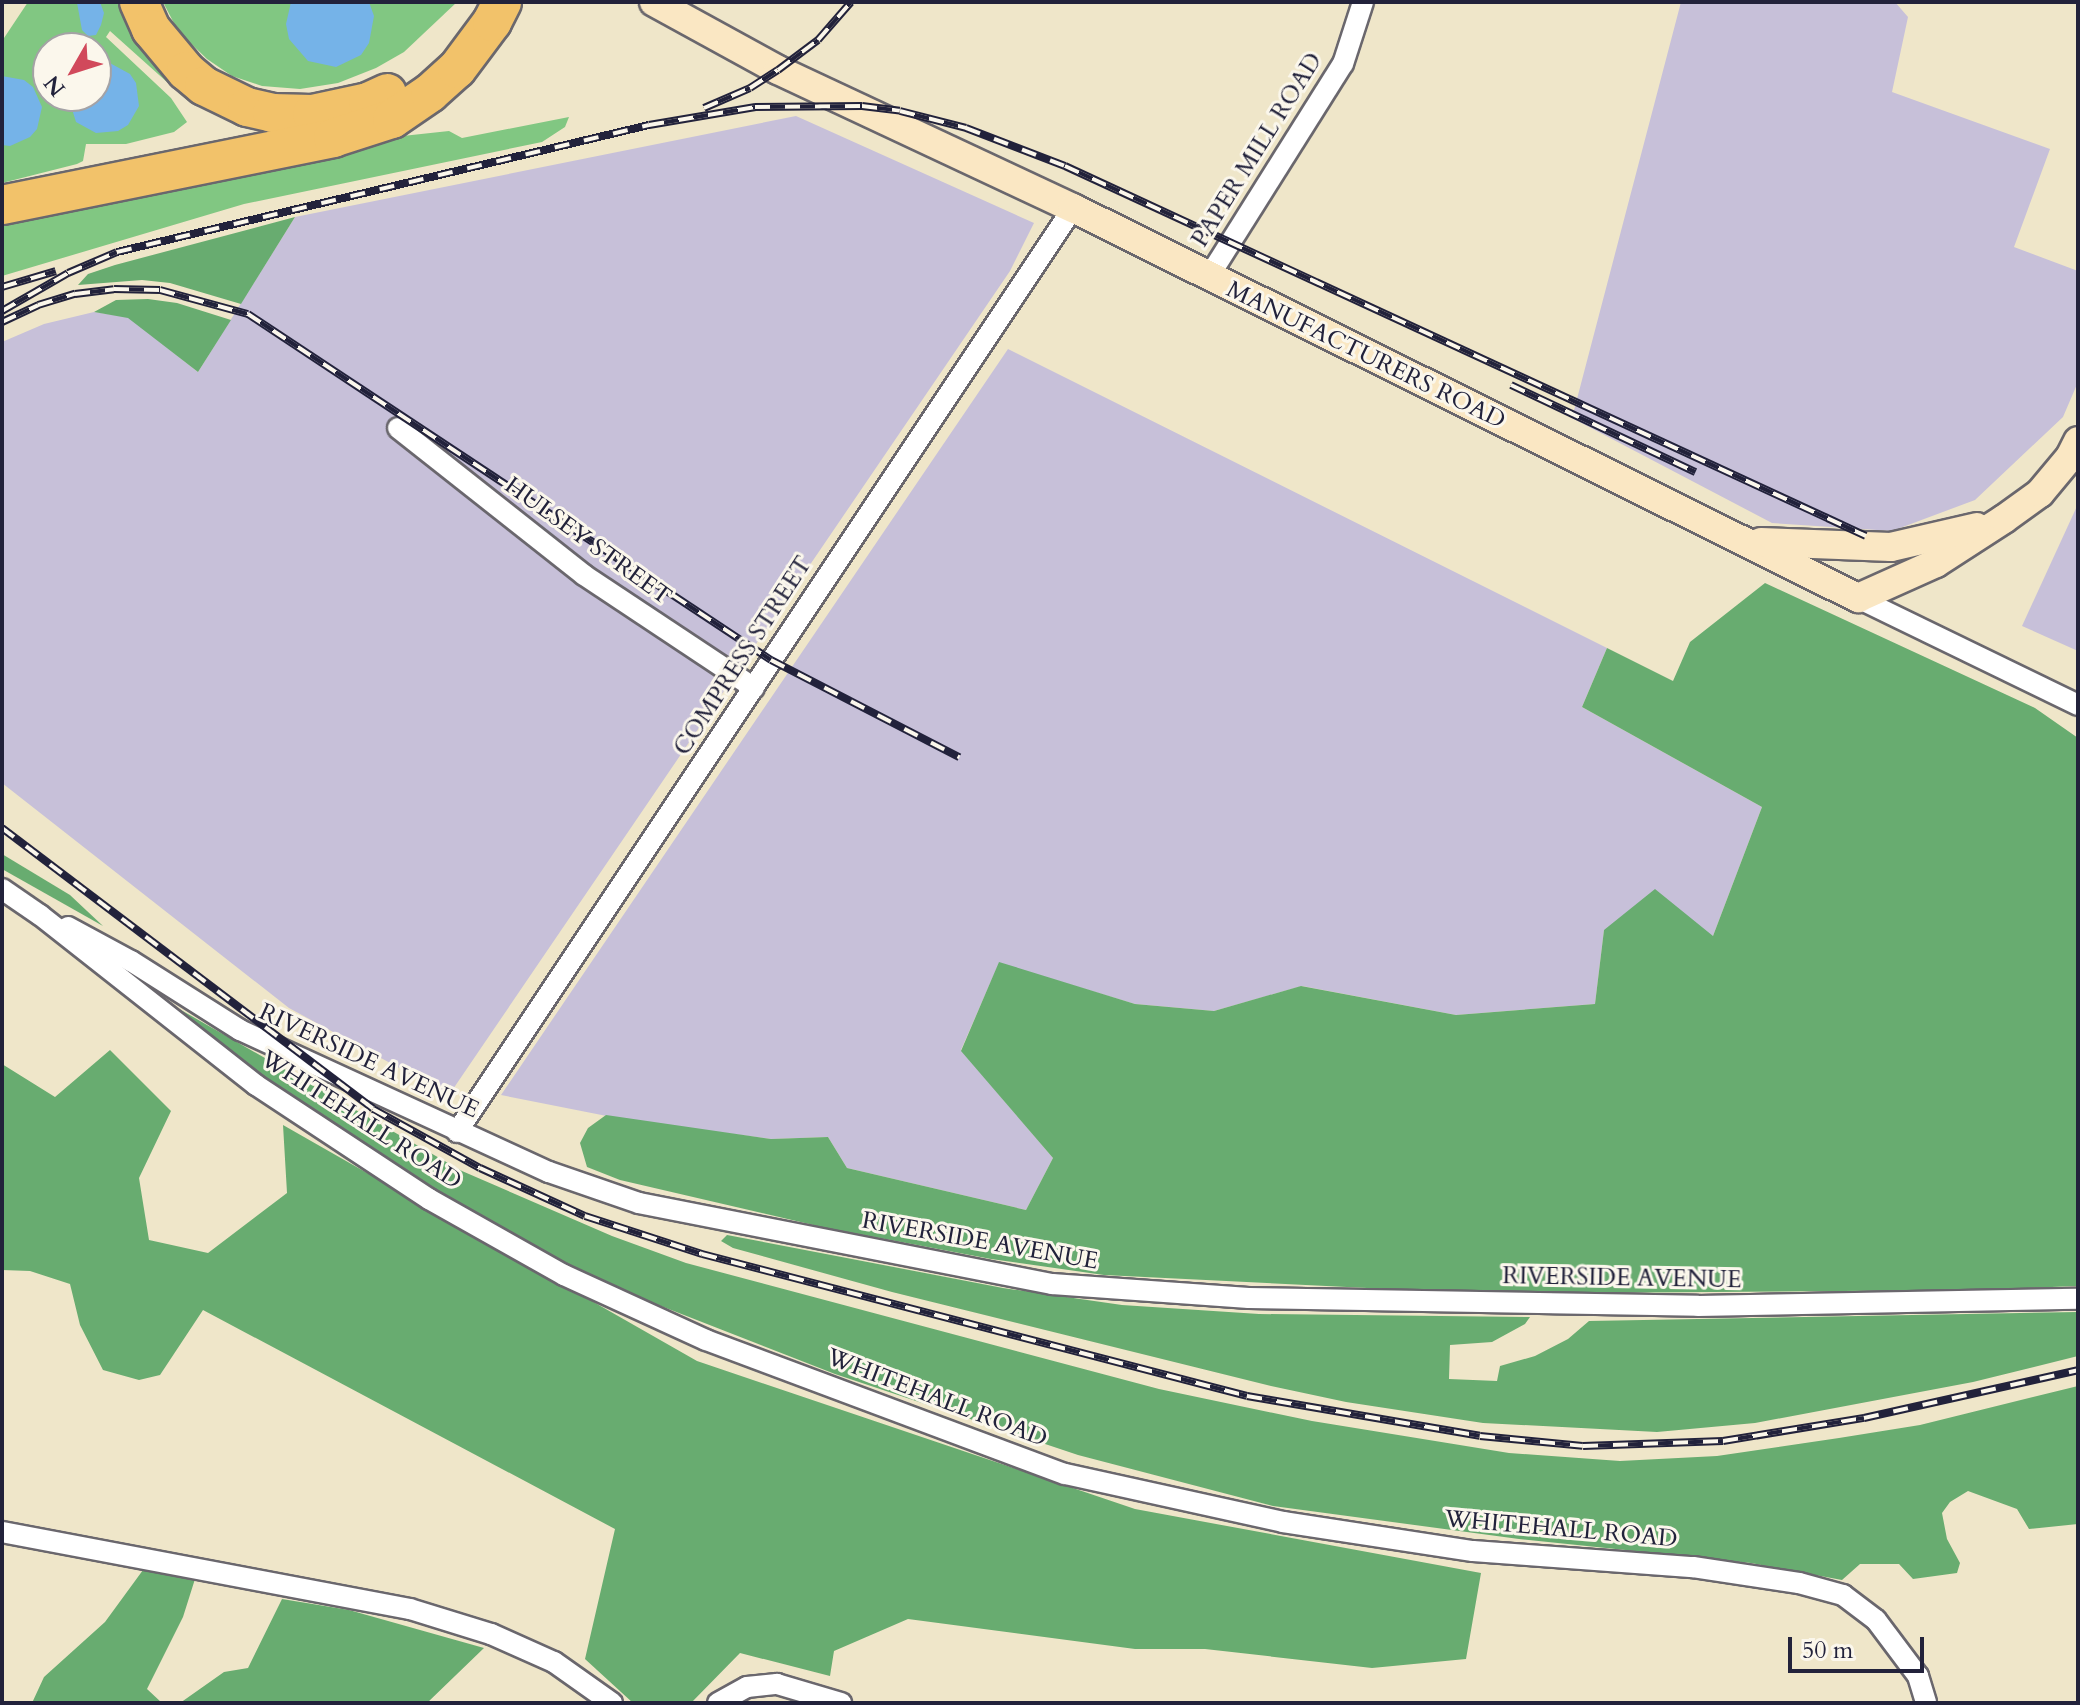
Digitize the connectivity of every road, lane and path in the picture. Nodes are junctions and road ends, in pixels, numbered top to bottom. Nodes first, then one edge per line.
1 (139, 2) edge
2 (477, 2) edge
3 (502, 2) edge
4 (654, 2) edge
5 (1363, 2) edge
6 (2, 205) edge
7 (1073, 208) junction
8 (1208, 278) junction
9 (398, 428) dead end
10 (2078, 441) edge
11 (2004, 519) junction
12 (1748, 541) junction
13 (1858, 598) junction
14 (754, 688) junction
15 (2077, 703) edge
16 (2, 889) edge
17 (40, 915) junction
18 (457, 1132) junction
19 (2078, 1299) edge
20 (2, 1532) edge
21 (612, 1703) edge
22 (718, 1703) edge
23 (841, 1703) edge
24 (1926, 1703) edge

1 - 2 highway
3 - 6 highway
4 - 7 main road, MANUFACTURERS ROAD
5 - 8 street, PAPER MILL ROAD
7 - 8 main road, MANUFACTURERS ROAD
7 - 14 street, COMPRESS STREET
8 - 12 main road, MANUFACTURERS ROAD
9 - 14 street, HULSEY STREET
10 - 11 main road
11 - 12 main road
11 - 13 main road
12 - 13 main road, MANUFACTURERS ROAD
13 - 15 street, MANUFACTURERS ROAD
14 - 18 street, COMPRESS STREET
16 - 17 street, WHITEHALL ROAD
17 - 18 street, RIVERSIDE AVENUE
17 - 24 street, WHITEHALL ROAD
18 - 19 street, RIVERSIDE AVENUE
20 - 21 street
22 - 23 street

